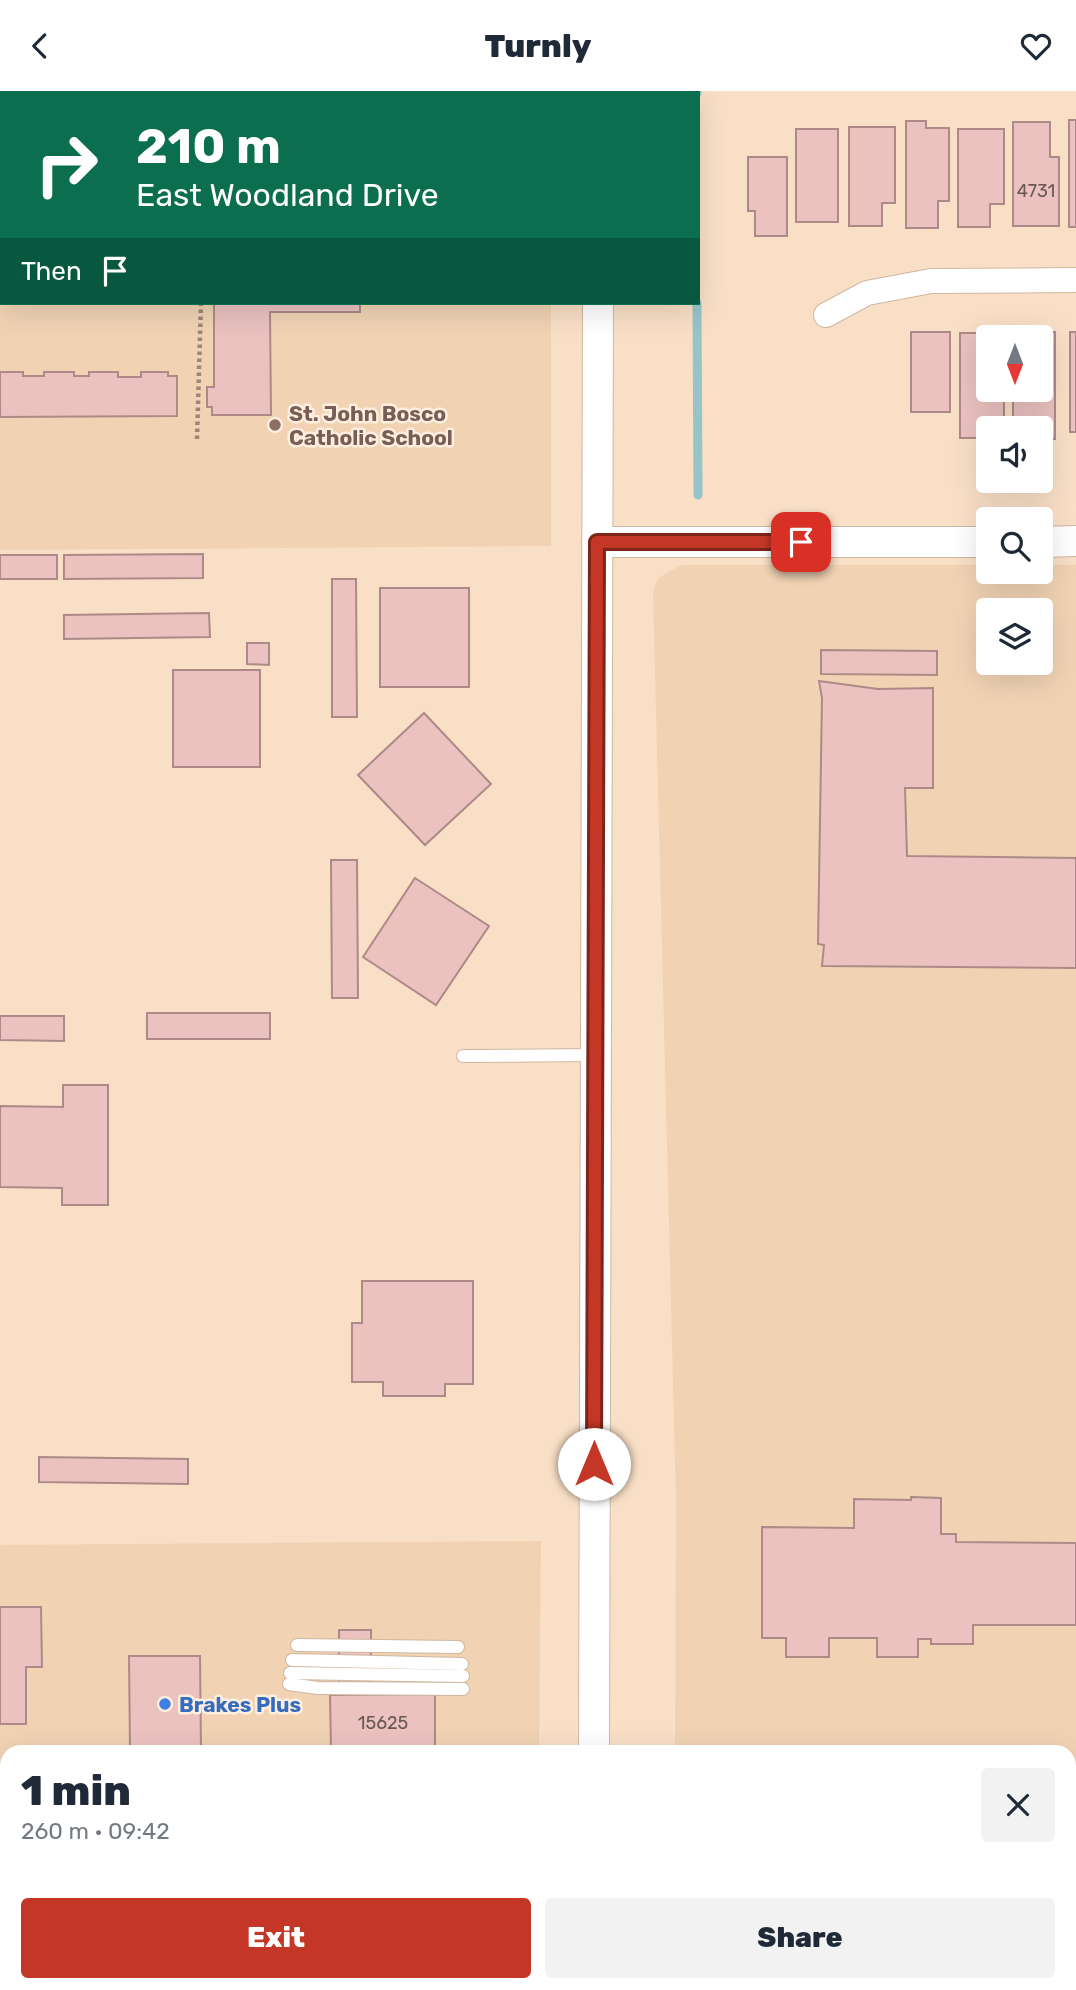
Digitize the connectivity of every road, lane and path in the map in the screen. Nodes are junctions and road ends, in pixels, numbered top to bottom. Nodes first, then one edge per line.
1 (1076, 280) edge
2 (201, 305) edge
3 (598, 305) edge
4 (826, 315) dead end
5 (197, 439) dead end
6 (1053, 541) edge
7 (1076, 541) edge
8 (597, 542) junction
9 (976, 542) edge
10 (595, 1055) junction
11 (463, 1056) dead end
12 (297, 1645) dead end
13 (458, 1647) dead end
14 (290, 1672) joint
15 (594, 1745) edge

1 - 4 street
2 - 5 path
3 - 8 street
6 - 7 street
8 - 9 street
8 - 10 street
10 - 11 lane
10 - 15 street
12 - 13 lane
14 - 14 lane

